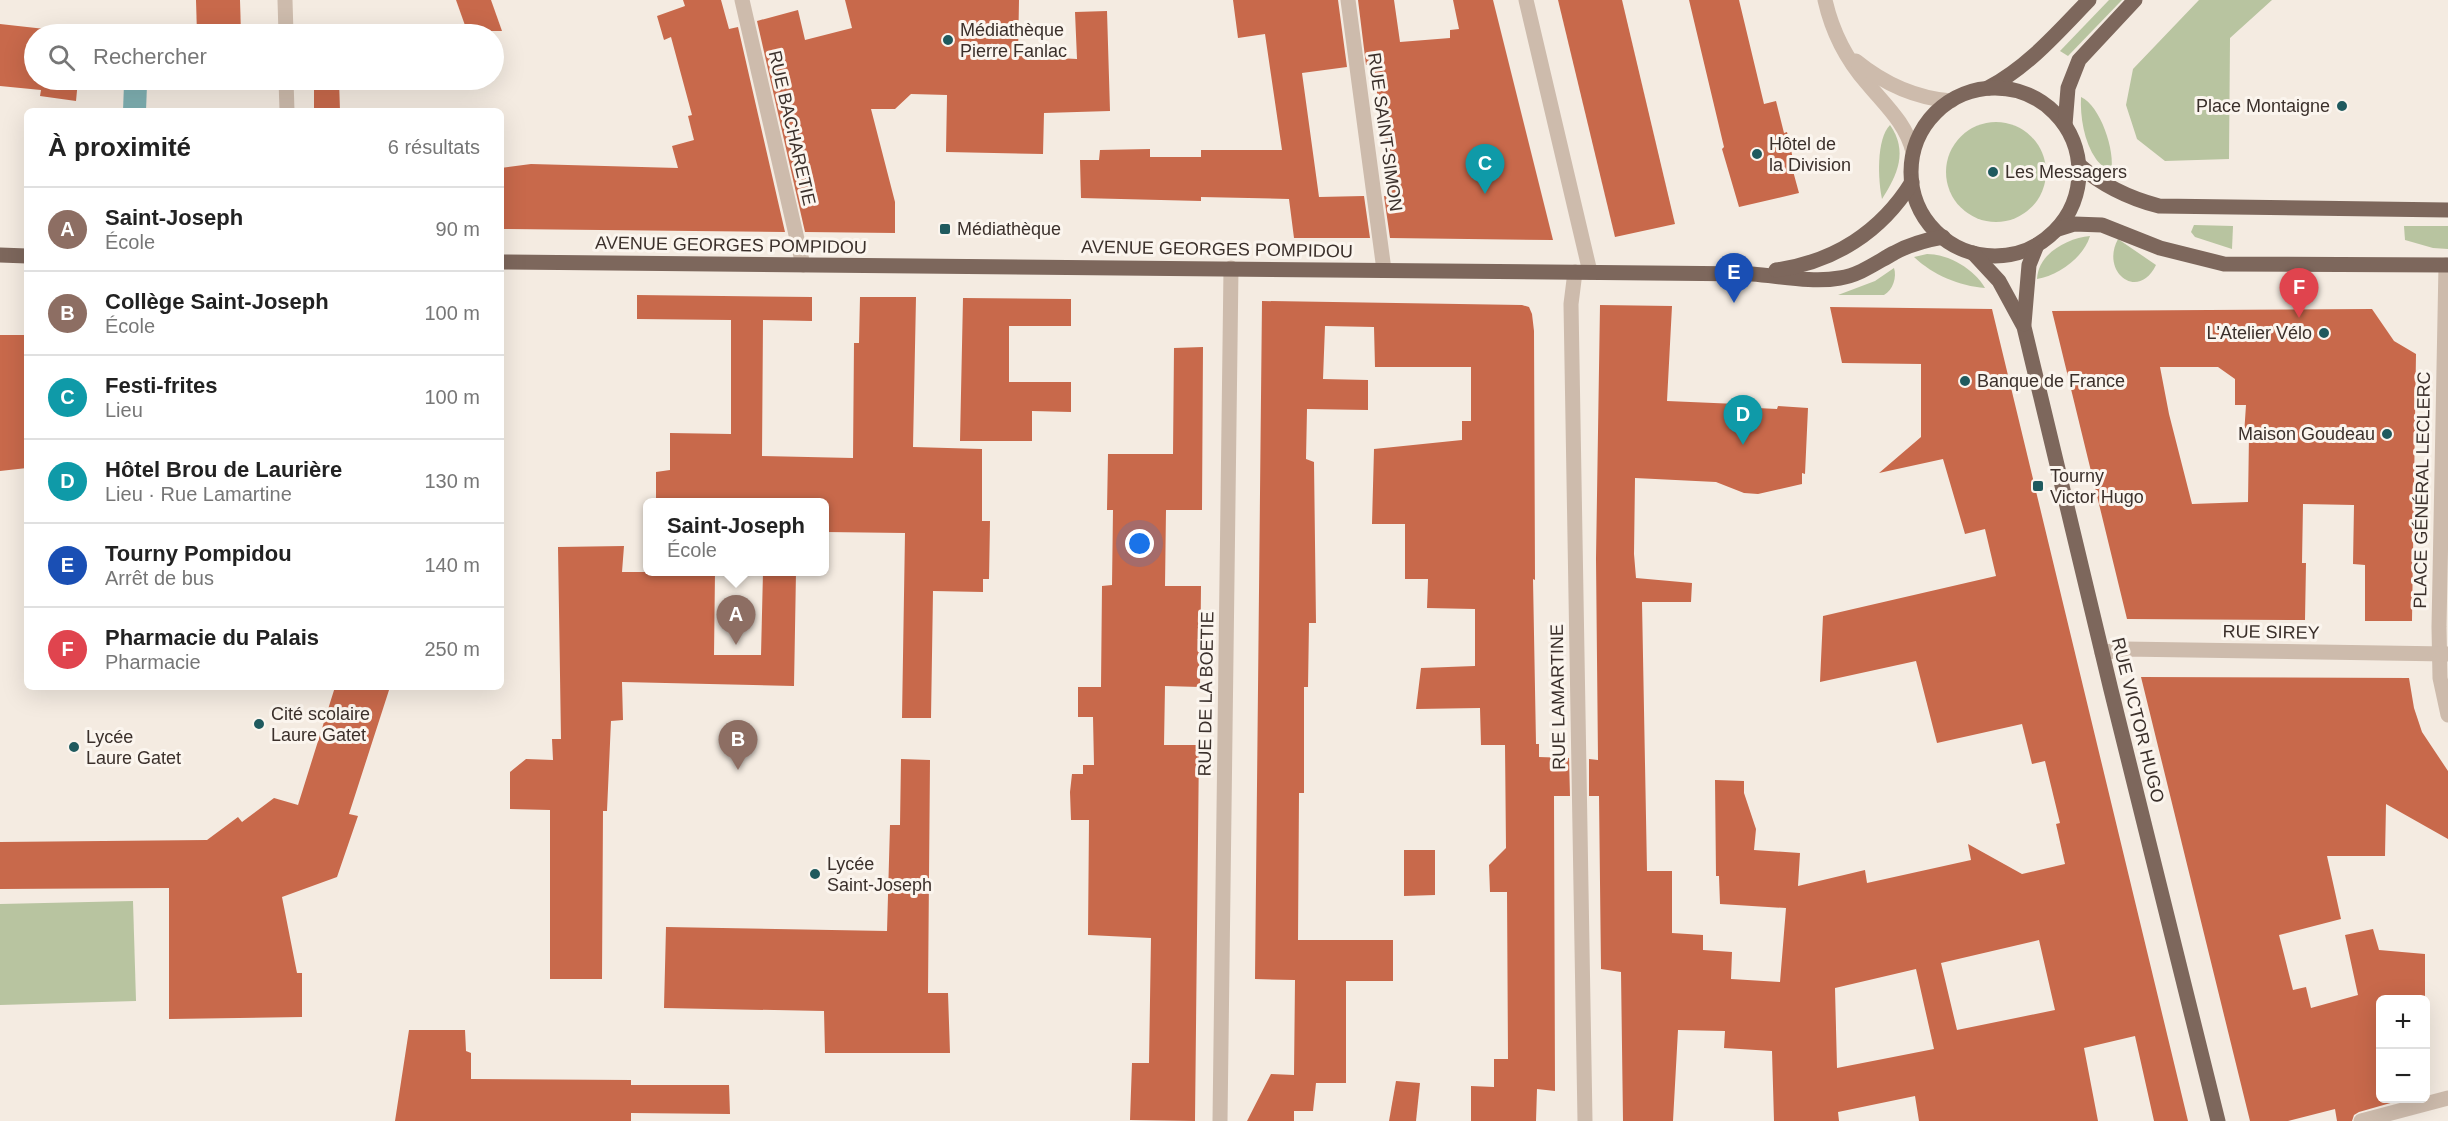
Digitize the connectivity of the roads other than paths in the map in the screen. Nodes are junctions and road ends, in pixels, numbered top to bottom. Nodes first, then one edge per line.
1 (285, 0) edge
2 (742, 0) edge
3 (1348, 0) edge
4 (1526, 0) edge
5 (1825, 0) edge
6 (2089, 0) edge
7 (2135, 0) edge
8 (286, 24) edge
9 (1846, 53) junction
10 (1988, 88) junction
11 (286, 90) edge
12 (1951, 101) junction
13 (287, 108) edge
14 (2065, 125) junction
15 (1913, 152) junction
16 (2079, 165) junction
17 (1912, 182) junction
18 (2448, 210) edge
19 (2058, 229) junction
20 (1943, 237) junction
21 (2037, 245) junction
22 (1973, 253) junction
23 (0, 255) edge
24 (24, 256) edge
25 (504, 262) edge
26 (2447, 265) edge
27 (803, 266) junction
28 (1232, 268) junction
29 (1384, 270) junction
30 (1582, 272) junction
31 (1752, 274) junction
32 (2024, 327) junction
33 (2102, 653) junction
34 (2444, 654) edge
35 (2448, 715) edge
36 (2448, 1098) edge
37 (1220, 1121) edge
38 (1585, 1121) edge
39 (2218, 1121) edge
40 (2361, 1121) edge

1 - 8 street
2 - 27 street, RUE BACHARETIE
3 - 29 street, RUE SAINT-SIMON
4 - 30 street
5 - 9 street
6 - 10 main road
7 - 14 main road
9 - 12 street
9 - 15 street
10 - 12 main road
10 - 14 main road
11 - 13 street
12 - 15 main road
14 - 16 main road
15 - 17 main road
16 - 18 main road
16 - 19 main road
17 - 20 main road
17 - 31 main road, AVENUE GEORGES POMPIDOU
19 - 21 main road
19 - 26 main road
20 - 22 main road
20 - 31 main road, AVENUE GEORGES POMPIDOU
21 - 22 main road
21 - 32 main road, RUE VICTOR HUGO
22 - 32 main road, RUE VICTOR HUGO
23 - 24 main road
25 - 27 main road, AVENUE GEORGES POMPIDOU
26 - 34 street, PLACE GÉNÉRAL LECLERC
27 - 28 main road, AVENUE GEORGES POMPIDOU
28 - 29 main road, AVENUE GEORGES POMPIDOU
28 - 37 street, RUE DE LA BOETIE
29 - 30 main road, AVENUE GEORGES POMPIDOU
30 - 31 main road, AVENUE GEORGES POMPIDOU
30 - 38 street, RUE LAMARTINE
32 - 33 main road, RUE VICTOR HUGO
33 - 34 street, RUE SIREY
33 - 39 main road, RUE VICTOR HUGO
34 - 35 street, PLACE GÉNÉRAL LECLERC
36 - 40 street

